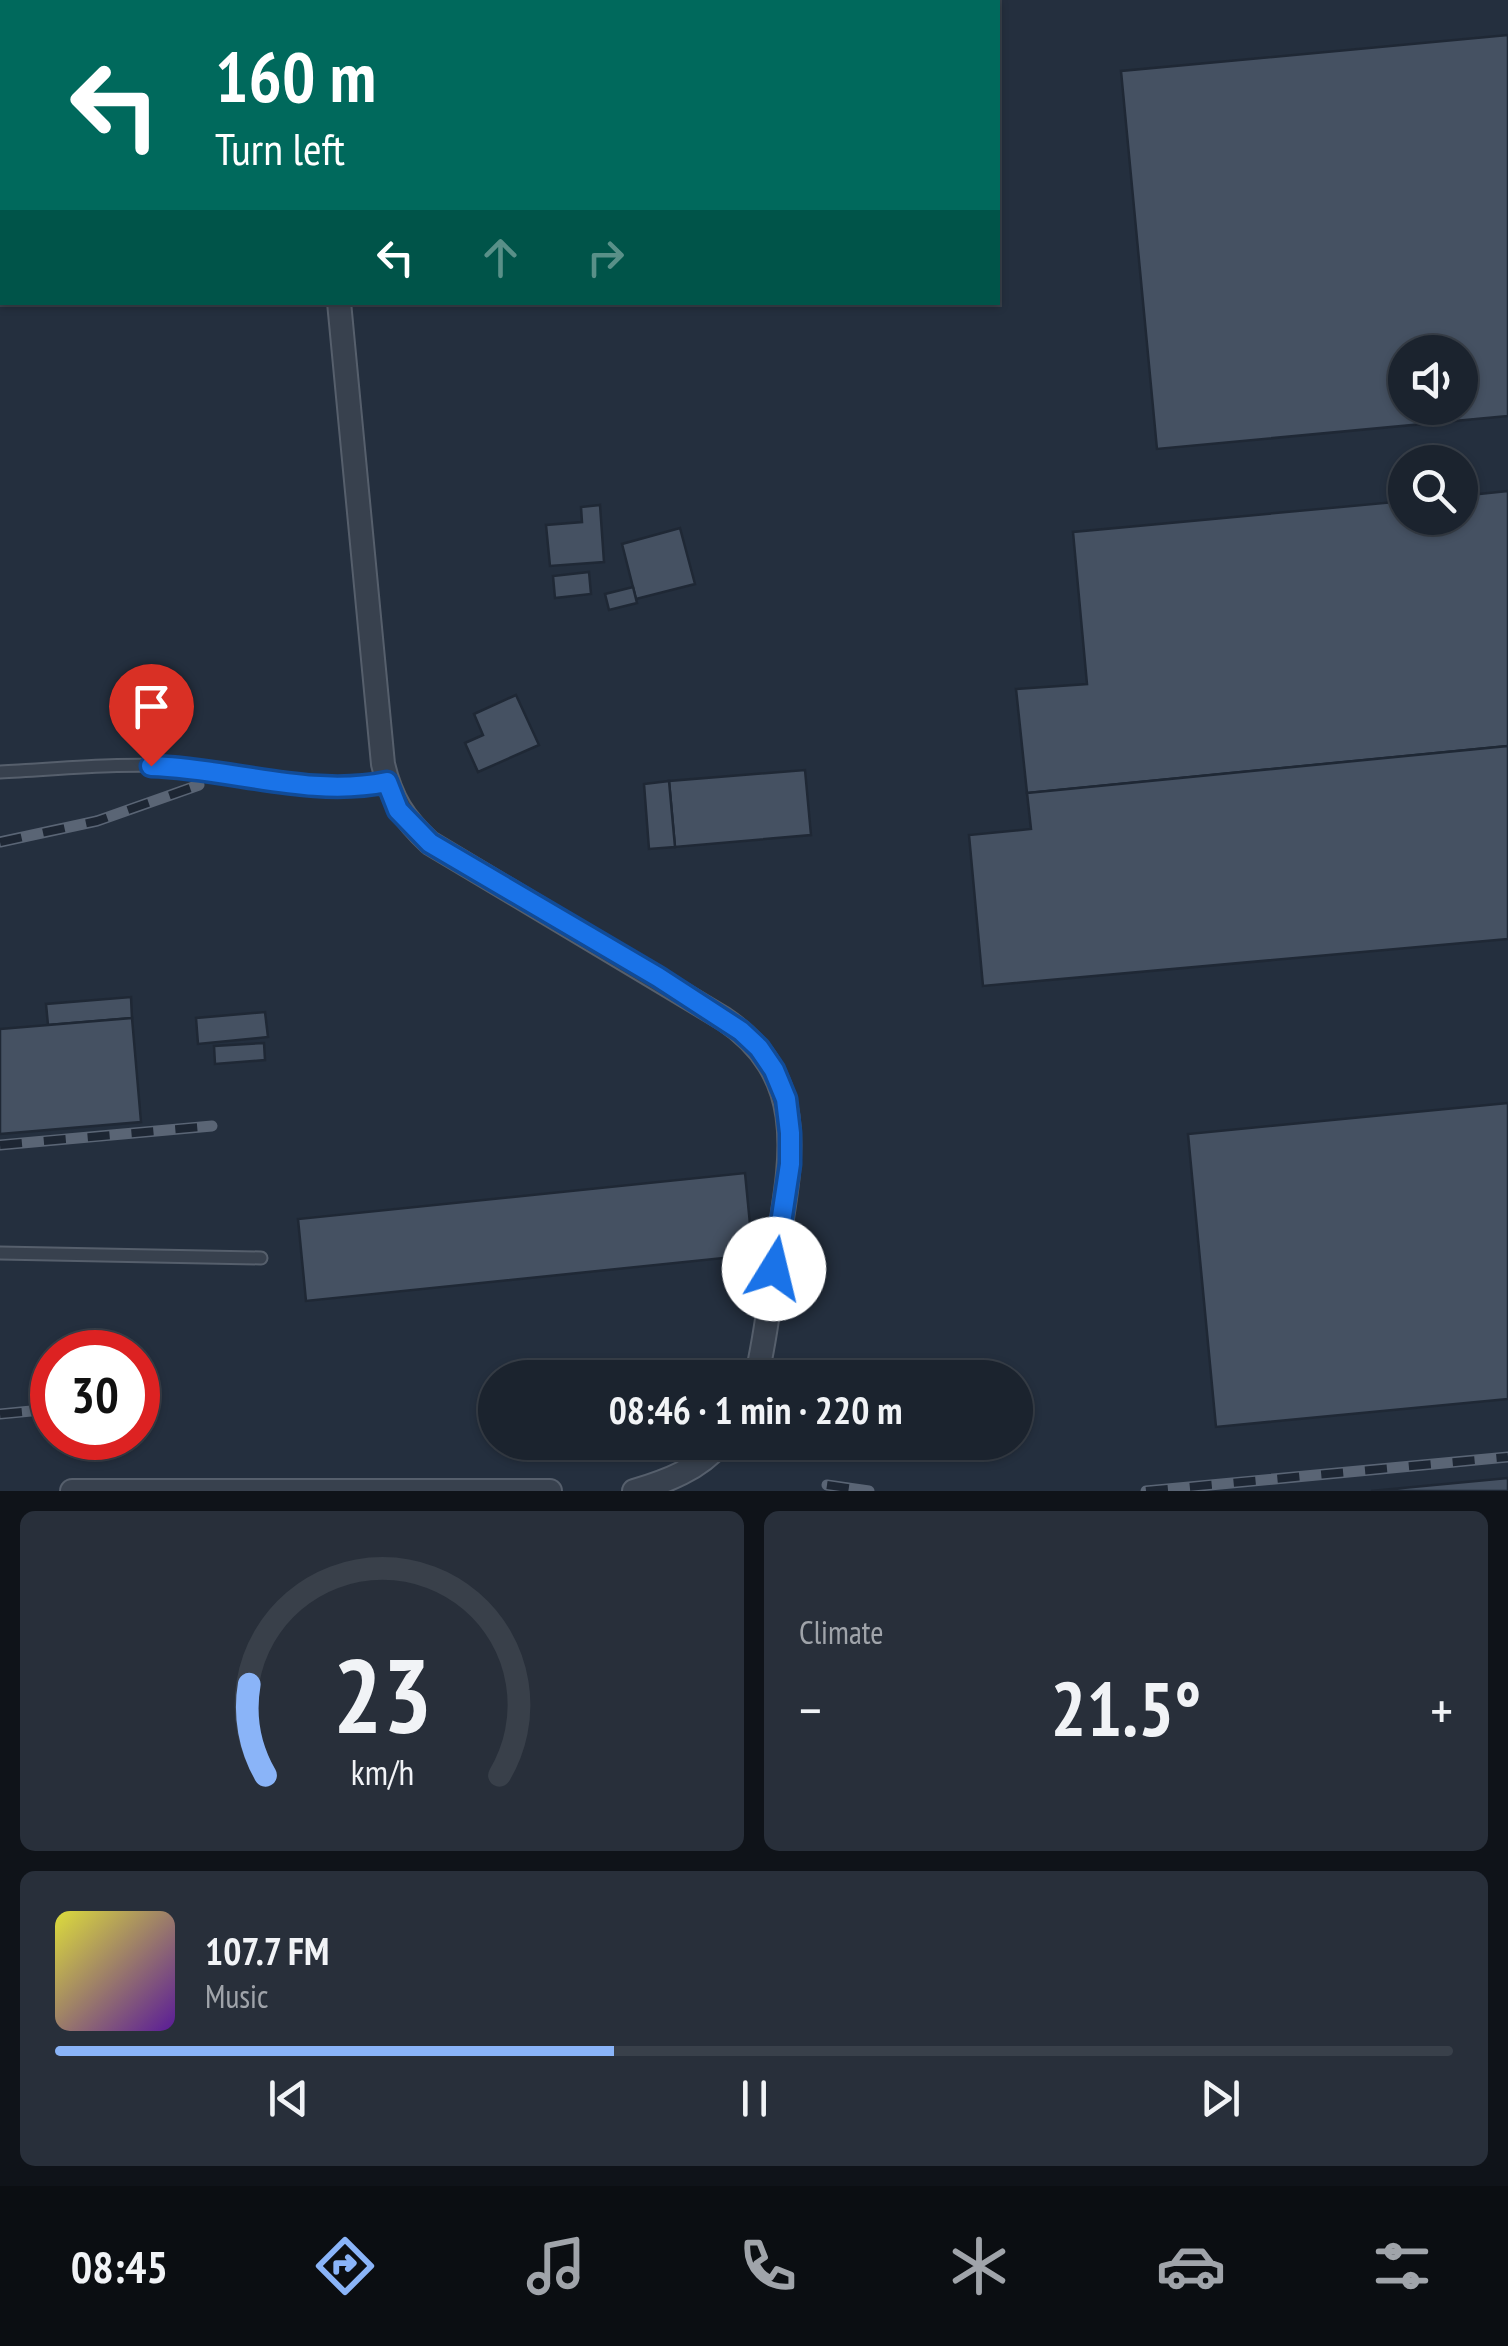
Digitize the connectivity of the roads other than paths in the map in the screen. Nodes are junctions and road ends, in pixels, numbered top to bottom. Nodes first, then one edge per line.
1 (340, 305) edge
2 (0, 772) edge
3 (387, 782) junction
4 (0, 1253) edge
5 (261, 1258) dead end
6 (759, 1360) edge
7 (704, 1460) edge
8 (72, 1491) edge
9 (550, 1491) edge
10 (634, 1491) edge

1 - 3 street
2 - 3 lane
3 - 6 street
4 - 5 lane
7 - 10 street
8 - 9 street

